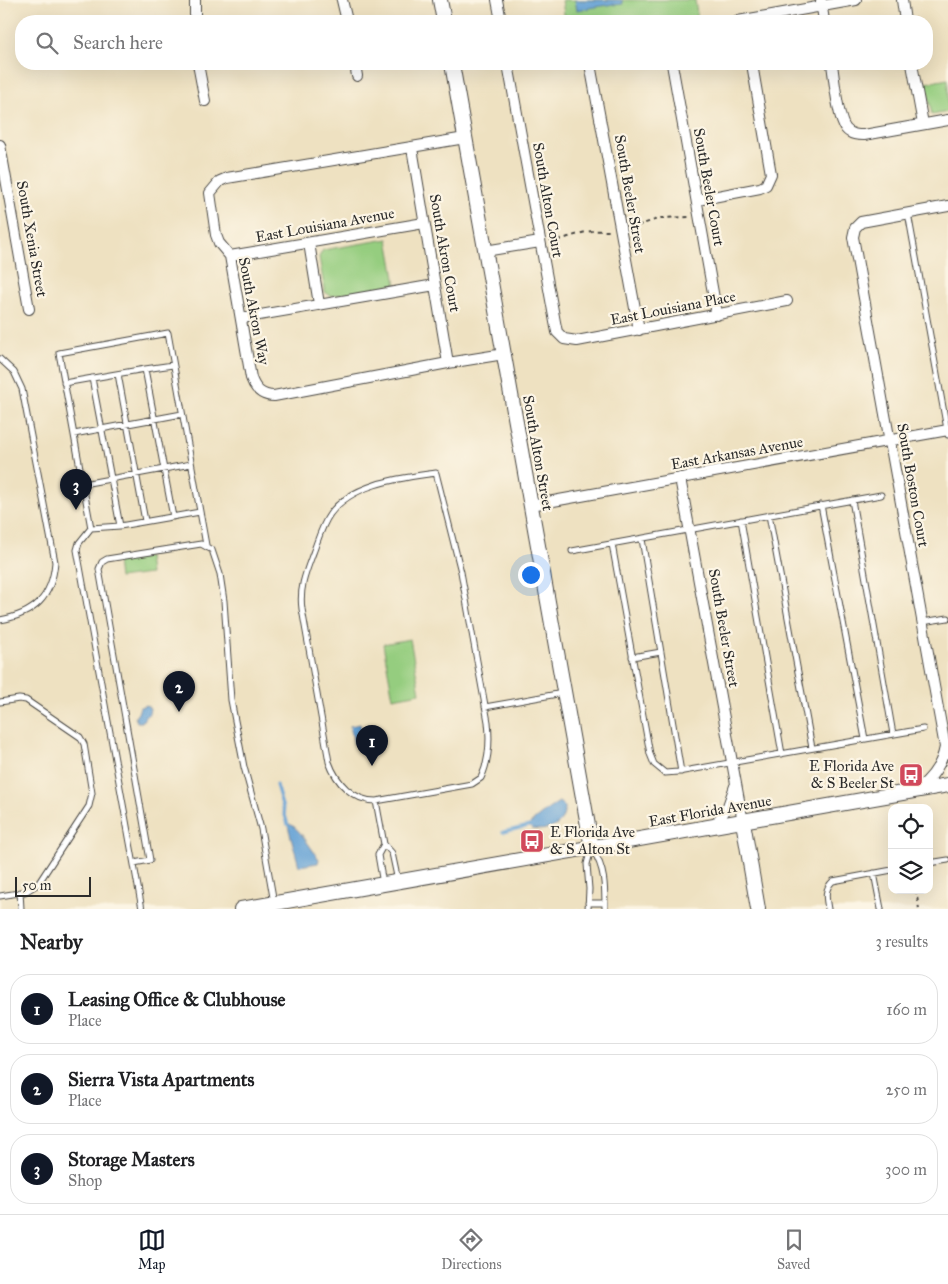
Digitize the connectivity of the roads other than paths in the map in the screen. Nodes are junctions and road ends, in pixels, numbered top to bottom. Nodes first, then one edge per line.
1 (195, 0) edge
2 (342, 0) edge
3 (440, 0) edge
4 (498, 0) edge
5 (856, 0) edge
6 (902, 0) edge
7 (821, 3) edge
8 (194, 15) edge
9 (346, 15) edge
10 (443, 15) edge
11 (500, 15) edge
12 (768, 15) edge
13 (904, 15) edge
14 (199, 70) edge
15 (356, 70) edge
16 (453, 70) edge
17 (509, 70) edge
18 (591, 70) edge
19 (673, 70) edge
20 (753, 70) edge
21 (833, 70) edge
22 (913, 70) edge
23 (357, 76) dead end
24 (205, 101) dead end
25 (948, 120) edge
26 (923, 124) junction
27 (465, 138) junction
28 (0, 145) edge
29 (412, 148) junction
30 (697, 200) junction
31 (948, 206) edge
32 (908, 213) junction
33 (424, 223) junction
34 (540, 242) junction
35 (309, 243) junction
36 (486, 251) junction
37 (230, 256) junction
38 (435, 285) junction
39 (787, 301) dead end
40 (319, 304) junction
41 (30, 309) dead end
42 (717, 315) junction
43 (242, 318) junction
44 (639, 330) junction
45 (564, 339) joint
46 (504, 354) junction
47 (0, 359) edge
48 (448, 363) junction
49 (174, 365) junction
50 (145, 370) junction
51 (118, 374) junction
52 (92, 378) junction
53 (64, 383) junction
54 (182, 414) junction
55 (155, 420) junction
56 (127, 424) junction
57 (102, 429) junction
58 (948, 432) edge
59 (74, 434) junction
60 (889, 440) junction
61 (191, 464) junction
62 (164, 469) junction
63 (136, 474) junction
64 (680, 478) junction
65 (111, 479) junction
66 (83, 484) junction
67 (881, 495) dead end
68 (852, 500) junction
69 (531, 505) junction
70 (821, 505) junction
71 (200, 512) junction
72 (769, 515) junction
73 (173, 517) junction
74 (741, 520) junction
75 (145, 521) junction
76 (120, 526) junction
77 (92, 528) junction
78 (690, 529) junction
79 (642, 538) junction
80 (612, 544) junction
81 (206, 545) junction
82 (572, 551) dead end
83 (948, 618) edge
84 (0, 620) edge
85 (922, 622) junction
86 (661, 652) junction
87 (632, 657) junction
88 (564, 693) junction
89 (0, 702) edge
90 (485, 706) junction
91 (923, 729) dead end
92 (893, 734) junction
93 (865, 739) junction
94 (812, 748) junction
95 (946, 750) edge
96 (782, 754) junction
97 (732, 763) junction
98 (681, 772) junction
99 (736, 783) junction
100 (948, 785) edge
101 (916, 791) junction
102 (376, 801) junction
103 (743, 822) junction
104 (714, 826) junction
105 (384, 844) junction
106 (592, 848) junction
107 (948, 860) edge
108 (933, 862) edge
109 (134, 863) junction
110 (888, 871) edge
111 (874, 873) junction
112 (398, 882) junction
113 (383, 884) junction
114 (20, 892) junction
115 (0, 896) edge
116 (588, 903) junction
117 (277, 905) edge
118 (605, 906) edge
119 (21, 909) edge
120 (142, 909) edge
121 (241, 909) edge
122 (588, 909) edge
123 (758, 909) edge
124 (828, 909) edge
125 (881, 909) edge

1 - 8 street
2 - 9 street
3 - 10 street
4 - 11 street
5 - 7 street
6 - 13 street
7 - 12 street
14 - 24 street
15 - 23 street
16 - 27 street, South Alton Street
17 - 34 street, South Alton Court
18 - 44 street, South Beeler Street
19 - 30 street, South Beeler Court
20 - 30 street
21 - 26 street
22 - 26 street
25 - 26 street
27 - 29 street, South Akron Way
27 - 36 street, South Alton Street
28 - 41 street, South Xenia Street
29 - 33 street, South Akron Court
29 - 37 street, South Akron Way
30 - 42 street, South Beeler Court
31 - 32 street
32 - 58 lane
32 - 60 street, South Boston Court
33 - 35 street, East Louisiana Avenue
33 - 38 street, South Akron Court
34 - 36 street
34 - 45 street, South Alton Court
35 - 37 street, East Louisiana Avenue
35 - 40 street
36 - 46 street, South Alton Street
37 - 43 street, South Akron Way
38 - 40 street
38 - 48 street, South Akron Court
39 - 42 street, East Louisiana Place
40 - 43 street
42 - 44 street, East Louisiana Place
43 - 48 street, South Akron Way
44 - 45 street, East Louisiana Place
46 - 48 street, South Akron Way
46 - 69 street, South Alton Street
47 - 84 lane
49 - 50 lane
49 - 53 lane
49 - 54 lane
50 - 51 lane
50 - 55 lane
51 - 52 lane
51 - 56 lane
52 - 53 lane
52 - 57 lane
53 - 59 lane
54 - 55 lane
54 - 61 lane
55 - 56 lane
55 - 62 lane
56 - 57 lane
56 - 63 lane
57 - 59 lane
57 - 65 lane
58 - 60 street, East Arkansas Avenue
59 - 66 lane
60 - 64 street, East Arkansas Avenue
60 - 85 street, South Boston Court
61 - 62 lane
61 - 71 lane
62 - 63 lane
62 - 73 lane
63 - 65 lane
63 - 75 lane
64 - 69 street, East Arkansas Avenue
64 - 78 street, South Beeler Street
65 - 66 lane
65 - 76 lane
66 - 77 lane
67 - 68 lane
68 - 70 lane
68 - 92 lane
69 - 88 street, South Alton Street
70 - 72 lane
70 - 93 lane
71 - 73 lane
71 - 81 lane
72 - 74 lane
72 - 94 lane
73 - 75 lane
74 - 78 lane
74 - 96 lane
75 - 76 lane
76 - 77 lane
77 - 109 lane
78 - 79 lane
78 - 97 street, South Beeler Street
79 - 80 lane
79 - 86 lane
80 - 82 lane
80 - 87 lane
81 - 109 lane
81 - 117 lane
83 - 85 lane
85 - 95 street, South Boston Court
86 - 87 lane
86 - 98 lane
87 - 98 lane
88 - 90 lane
88 - 106 street, South Alton Street
89 - 114 lane
90 - 102 lane
90 - 102 lane
91 - 92 lane
92 - 93 lane
93 - 94 lane
94 - 96 lane
95 - 101 street, South Boston Court
96 - 97 lane
97 - 98 lane
97 - 99 street, South Beeler Street
99 - 103 street, South Beeler Street
99 - 104 street
100 - 101 street, East Florida Avenue
101 - 103 street, East Florida Avenue
102 - 105 lane
103 - 104 street, East Florida Avenue
103 - 123 street, South Beeler Street
104 - 106 street, East Florida Avenue
105 - 112 lane
105 - 113 lane
106 - 112 street, East Florida Avenue
106 - 116 lane
106 - 118 lane
107 - 108 lane
109 - 120 lane
110 - 111 lane
111 - 124 lane
111 - 125 lane
112 - 113 street, East Florida Avenue
113 - 117 street, East Florida Avenue
114 - 115 lane
114 - 119 lane
116 - 118 lane
116 - 122 lane
117 - 121 street, East Florida Avenue

